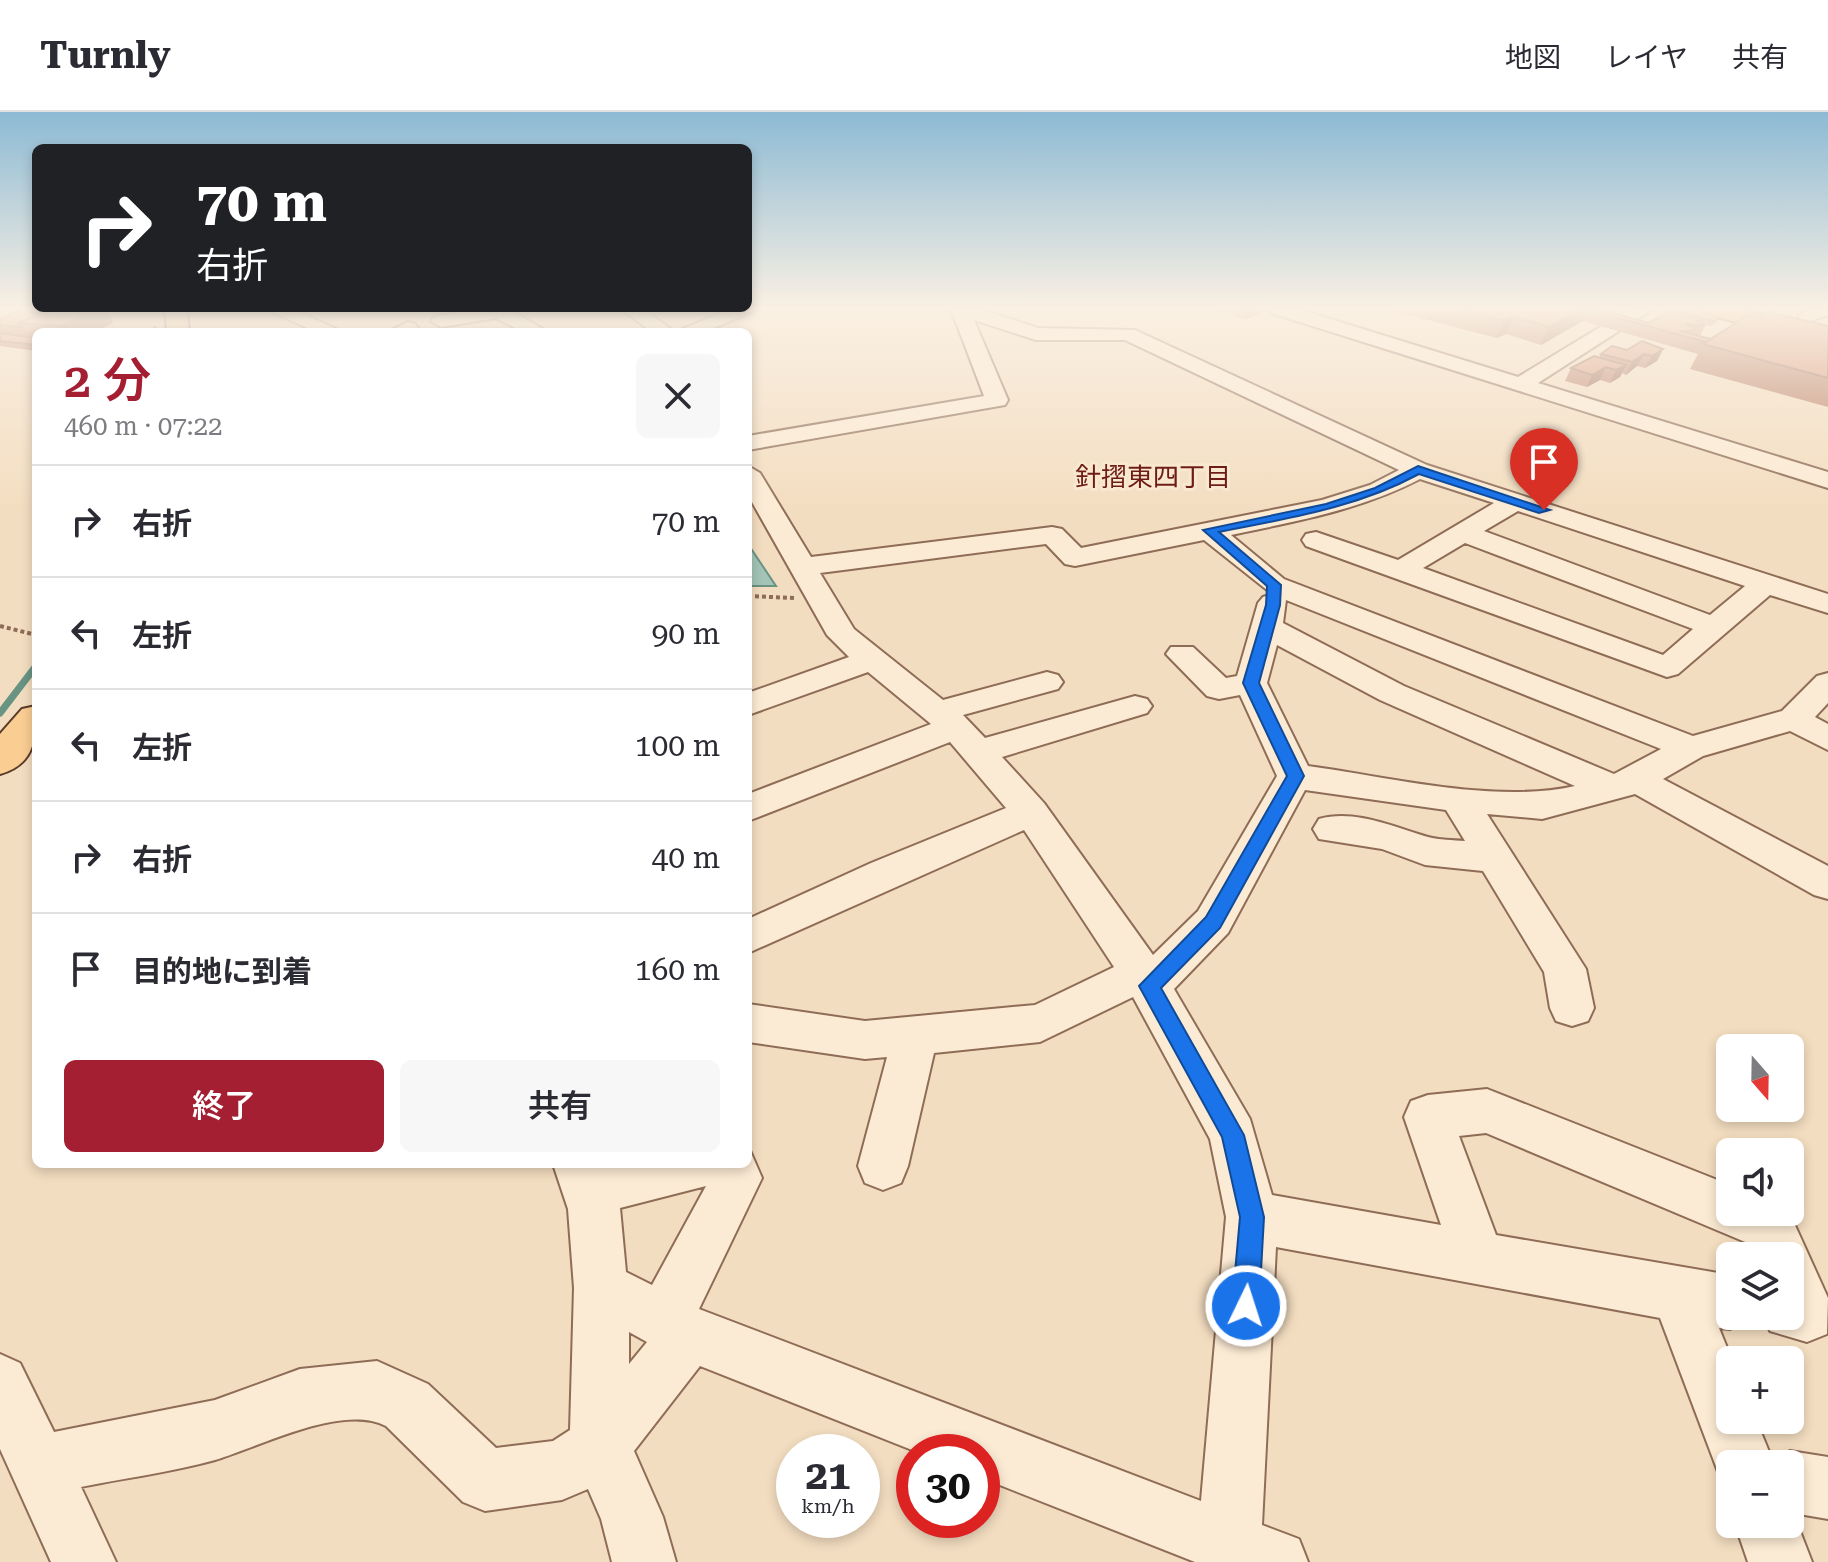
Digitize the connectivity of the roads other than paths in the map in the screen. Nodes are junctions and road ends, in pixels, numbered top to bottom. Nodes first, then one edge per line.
1 (988, 377) edge
2 (1219, 377) edge
3 (1502, 377) edge
4 (1533, 377) edge
5 (1523, 383) junction
6 (752, 442) edge
7 (1418, 470) junction
8 (752, 480) edge
9 (1828, 480) edge
10 (1516, 501) junction
11 (1209, 530) junction
12 (1463, 533) junction
13 (1316, 540) dead end
14 (1400, 570) junction
15 (810, 583) junction
16 (1766, 583) junction
17 (1274, 585) junction
18 (1828, 604) edge
19 (1265, 626) junction
20 (1714, 627) junction
21 (1182, 654) dead end
22 (872, 659) junction
23 (1047, 682) dead end
24 (1251, 683) junction
25 (1828, 683) edge
26 (752, 704) edge
27 (1135, 706) dead end
28 (1794, 719) junction
29 (32, 723) edge
30 (957, 731) junction
31 (1828, 739) edge
32 (1691, 748) junction
33 (32, 757) edge
34 (0, 760) edge
35 (1295, 776) junction
36 (1627, 784) junction
37 (0, 793) edge
38 (1458, 799) junction
39 (752, 807) edge
40 (1031, 812) junction
41 (1332, 829) dead end
42 (1495, 858) junction
43 (1828, 884) edge
44 (752, 935) edge
45 (1146, 980) junction
46 (1572, 1008) dead end
47 (752, 1024) edge
48 (916, 1035) junction
49 (883, 1166) dead end
50 (668, 1168) edge
51 (734, 1168) edge
52 (583, 1178) edge
53 (1716, 1204) edge
54 (1252, 1217) junction
55 (1479, 1259) junction
56 (601, 1288) junction
57 (1678, 1294) junction
58 (1716, 1300) edge
59 (676, 1327) junction
60 (0, 1383) edge
61 (600, 1446) junction
62 (1739, 1450) edge
63 (37, 1466) junction
64 (1804, 1484) edge
65 (1828, 1488) edge
66 (1771, 1538) edge
67 (1244, 1557) edge
68 (84, 1562) edge
69 (644, 1562) edge
70 (1780, 1562) edge

1 - 6 street
2 - 7 street
3 - 5 street
4 - 5 street
5 - 9 street
7 - 10 street
7 - 11 street
8 - 15 street
10 - 12 street
10 - 16 street
11 - 15 street
11 - 17 street
12 - 14 street
12 - 20 street
13 - 14 street
14 - 20 street
15 - 22 street
16 - 18 street
16 - 20 street
17 - 19 street
17 - 32 street
19 - 24 street
19 - 36 street
21 - 24 street
22 - 26 street
22 - 30 street
23 - 30 street
24 - 35 street
25 - 28 street
27 - 30 street
28 - 31 street
28 - 32 street
29 - 34 main road
30 - 39 street
30 - 40 street
32 - 36 street
33 - 37 main road
35 - 38 street
35 - 45 street
36 - 38 street
36 - 43 street
38 - 42 street
40 - 44 street
40 - 45 street
41 - 42 street
42 - 46 street
45 - 48 street
45 - 54 street
47 - 48 street
48 - 49 street
50 - 52 street
51 - 59 street
52 - 56 street
53 - 55 street
54 - 55 street
54 - 67 street
55 - 57 street
56 - 59 street
56 - 61 street
57 - 58 street
57 - 62 street
59 - 61 street
59 - 67 street
60 - 63 street
61 - 63 street
61 - 69 street
63 - 68 street
64 - 65 street
66 - 70 street

